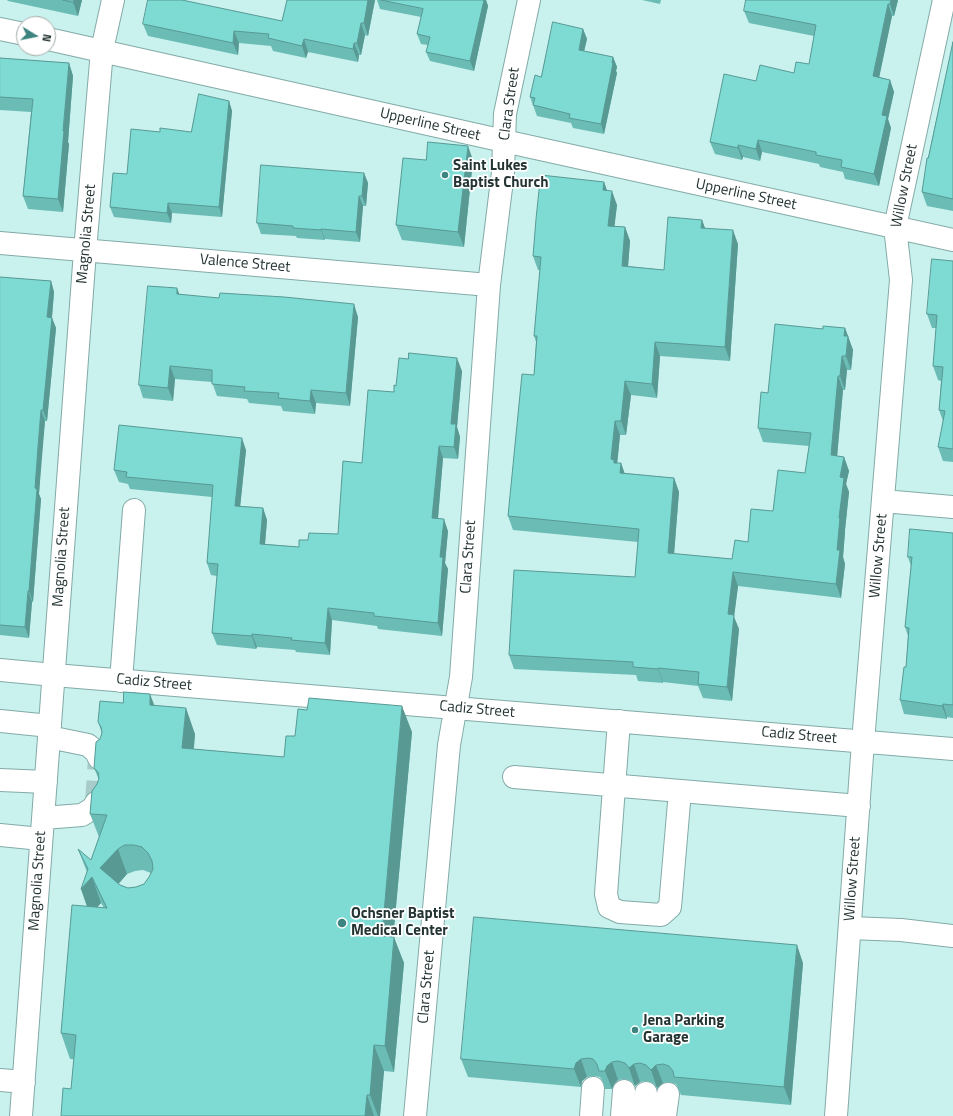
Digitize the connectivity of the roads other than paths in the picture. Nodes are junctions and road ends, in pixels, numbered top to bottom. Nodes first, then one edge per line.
1 (113, 0) edge
2 (529, 0) edge
3 (944, 0) edge
4 (0, 29) edge
5 (16, 32) edge
6 (56, 41) edge
7 (102, 50) junction
8 (504, 141) junction
9 (895, 227) junction
10 (953, 240) edge
11 (0, 243) edge
12 (85, 251) junction
13 (489, 285) junction
14 (883, 501) junction
15 (953, 507) edge
16 (134, 510) dead end
17 (0, 670) edge
18 (54, 675) junction
19 (121, 681) junction
20 (455, 708) junction
21 (0, 721) edge
22 (619, 721) junction
23 (50, 731) junction
24 (863, 742) junction
25 (953, 749) edge
26 (99, 758) edge
27 (514, 777) dead end
28 (0, 780) edge
29 (46, 782) junction
30 (614, 786) junction
31 (680, 791) junction
32 (96, 802) tunnel mouth
33 (859, 806) junction
34 (42, 829) junction
35 (0, 835) edge
36 (850, 928) junction
37 (953, 936) edge
38 (0, 1080) edge
39 (24, 1082) junction
40 (593, 1088) dead end
41 (624, 1091) dead end
42 (646, 1092) dead end
43 (668, 1094) dead end
44 (21, 1116) edge
45 (416, 1116) edge
46 (591, 1116) edge
47 (622, 1116) edge
48 (644, 1116) edge
49 (665, 1116) edge
50 (836, 1116) edge

1 - 7 street, Magnolia Street
2 - 8 street, Clara Street
3 - 9 street, Willow Street
4 - 5 street
6 - 7 street, Upperline Street
7 - 8 street, Upperline Street
7 - 12 street, Magnolia Street
8 - 9 street, Upperline Street
8 - 13 street, Clara Street
9 - 10 street, Upperline Street
9 - 14 street, Willow Street
11 - 12 street, Valence Street
12 - 13 street, Valence Street
12 - 18 street, Magnolia Street
13 - 20 street, Clara Street
14 - 15 street
14 - 24 street, Willow Street
16 - 19 street
17 - 18 street, Cadiz Street
18 - 19 street, Cadiz Street
18 - 23 street, Magnolia Street
19 - 20 street, Cadiz Street
20 - 22 street, Cadiz Street
20 - 45 street, Clara Street
21 - 23 street
22 - 24 street, Cadiz Street
22 - 30 street
23 - 26 street
23 - 29 street, Magnolia Street
24 - 25 street, Cadiz Street
24 - 33 street, Willow Street
27 - 30 street
28 - 29 street
29 - 34 street, Magnolia Street
30 - 31 street
30 - 31 street
31 - 33 street
32 - 34 street
33 - 36 street, Willow Street
34 - 35 street
34 - 39 street, Magnolia Street
36 - 37 street
36 - 50 street, Willow Street
38 - 39 street
39 - 44 street, Magnolia Street
40 - 46 street
41 - 47 street
42 - 48 street
43 - 49 street

